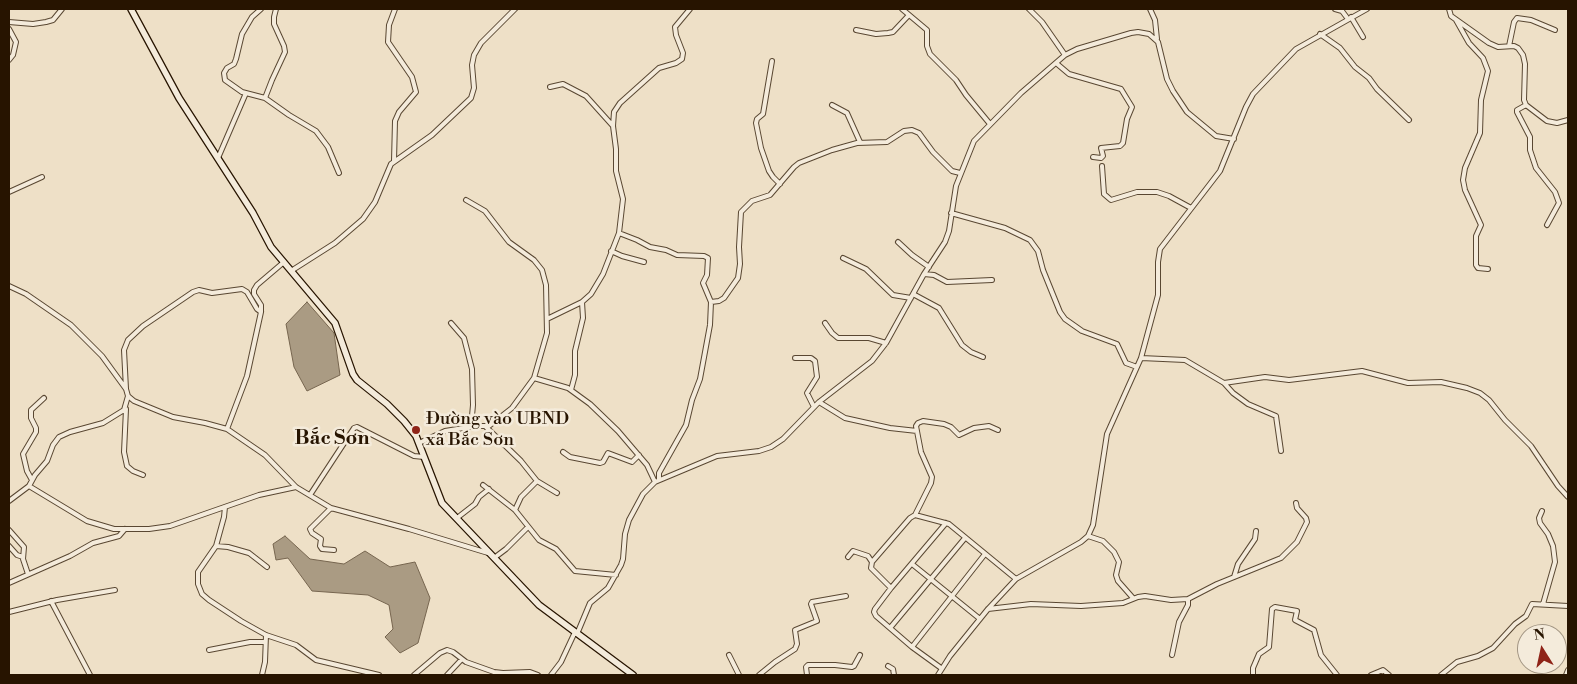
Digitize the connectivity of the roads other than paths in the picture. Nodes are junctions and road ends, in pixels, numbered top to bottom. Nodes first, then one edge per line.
1 (62, 9) edge
2 (131, 9) edge
3 (261, 9) edge
4 (276, 9) edge
5 (395, 9) edge
6 (515, 9) edge
7 (690, 9) edge
8 (902, 9) edge
9 (1029, 9) edge
10 (1150, 9) edge
11 (1335, 9) edge
12 (1367, 9) edge
13 (1449, 9) edge
14 (910, 15) junction
15 (1349, 18) junction
16 (1456, 20) junction
17 (9, 22) edge
18 (9, 29) edge
19 (856, 30) dead end
20 (1555, 30) dead end
21 (1320, 34) junction
22 (1363, 37) dead end
23 (1158, 42) junction
24 (1509, 46) junction
25 (1065, 55) junction
26 (9, 60) edge
27 (772, 61) dead end
28 (1056, 63) junction
29 (550, 87) dead end
30 (246, 93) junction
31 (266, 98) junction
32 (832, 105) dead end
33 (1526, 105) junction
34 (1409, 120) dead end
35 (1568, 120) edge
36 (990, 124) junction
37 (613, 126) junction
38 (1234, 139) junction
39 (860, 142) junction
40 (218, 158) junction
41 (1094, 158) dead end
42 (394, 161) junction
43 (1102, 166) dead end
44 (339, 173) dead end
45 (960, 173) junction
46 (42, 178) dead end
47 (780, 184) junction
48 (9, 192) edge
49 (466, 200) dead end
50 (1192, 208) junction
51 (951, 213) junction
52 (1547, 225) dead end
53 (619, 234) junction
54 (898, 242) dead end
55 (611, 251) junction
56 (843, 258) dead end
57 (284, 262) junction
58 (644, 262) dead end
59 (928, 266) junction
60 (1488, 269) dead end
61 (292, 271) junction
62 (924, 274) junction
63 (992, 280) dead end
64 (9, 286) edge
65 (912, 296) junction
66 (582, 302) junction
67 (711, 302) junction
68 (261, 312) junction
69 (547, 318) junction
70 (450, 323) dead end
71 (825, 323) dead end
72 (886, 343) junction
73 (983, 357) dead end
74 (795, 358) dead end
75 (1141, 358) junction
76 (1137, 367) junction
77 (534, 378) junction
78 (1224, 383) junction
79 (126, 389) junction
80 (571, 390) junction
81 (128, 396) junction
82 (44, 398) dead end
83 (819, 402) junction
84 (126, 407) junction
85 (814, 407) junction
86 (471, 427) junction
87 (486, 427) junction
88 (227, 429) junction
89 (998, 430) dead end
90 (917, 431) junction
91 (419, 443) junction
92 (1281, 451) dead end
93 (562, 452) dead end
94 (424, 456) junction
95 (639, 456) junction
96 (143, 475) dead end
97 (32, 480) junction
98 (536, 481) junction
99 (657, 481) junction
100 (29, 486) junction
101 (483, 486) dead end
102 (296, 487) junction
103 (489, 489) junction
104 (557, 493) dead end
105 (310, 495) junction
106 (1568, 497) edge
107 (9, 501) edge
108 (1296, 503) dead end
109 (225, 507) junction
110 (331, 508) junction
111 (515, 510) junction
112 (1542, 511) dead end
113 (915, 515) junction
114 (456, 518) junction
115 (946, 523) junction
116 (528, 527) junction
117 (125, 529) junction
118 (9, 530) edge
119 (1256, 531) dead end
120 (1088, 536) junction
121 (965, 538) junction
122 (9, 546) edge
123 (216, 546) junction
124 (334, 550) dead end
125 (985, 554) junction
126 (492, 556) junction
127 (23, 557) junction
128 (848, 557) dead end
129 (872, 562) junction
130 (912, 564) junction
131 (267, 567) dead end
132 (28, 574) junction
133 (616, 575) junction
134 (1234, 577) junction
135 (931, 579) junction
136 (1016, 579) junction
137 (9, 583) edge
138 (892, 588) junction
139 (115, 590) dead end
140 (846, 596) dead end
141 (953, 597) junction
142 (1133, 598) junction
143 (1188, 599) junction
144 (51, 602) junction
145 (1543, 604) junction
146 (1568, 606) edge
147 (988, 609) junction
148 (9, 612) edge
149 (980, 619) junction
150 (890, 628) junction
151 (576, 633) junction
152 (266, 635) junction
153 (265, 642) junction
154 (912, 646) junction
155 (209, 650) dead end
156 (729, 655) dead end
157 (860, 655) dead end
158 (1172, 655) dead end
159 (462, 659) junction
160 (888, 666) dead end
161 (941, 668) junction
162 (1568, 670) edge
163 (90, 675) edge
164 (262, 675) edge
165 (379, 675) edge
166 (414, 675) edge
167 (447, 675) edge
168 (538, 675) edge
169 (551, 675) edge
170 (633, 675) edge
171 (739, 675) edge
172 (759, 675) edge
173 (807, 675) edge
174 (894, 675) edge
175 (938, 675) edge
176 (1253, 675) edge
177 (1338, 675) edge
178 (1371, 675) edge
179 (1389, 675) edge
180 (1440, 675) edge
181 (1566, 675) edge

1 - 17 street
2 - 40 street
3 - 30 street
4 - 31 street
5 - 42 street
6 - 42 street
7 - 37 street
8 - 14 street
9 - 25 street
10 - 23 street
11 - 15 street
12 - 15 street
13 - 16 street
14 - 19 street
14 - 36 street
15 - 21 street
15 - 22 street
16 - 24 street
16 - 60 street
18 - 26 street
20 - 24 street
21 - 34 street
21 - 38 street
23 - 25 street
23 - 38 street
24 - 33 street
25 - 28 street
27 - 47 street
28 - 36 street
28 - 41 street
29 - 37 street
30 - 31 street
30 - 40 street
31 - 44 street
32 - 39 street
33 - 35 street
33 - 52 street
36 - 45 street
37 - 53 street
38 - 50 street
39 - 45 street
39 - 47 street
40 - 57 street
42 - 61 street
43 - 50 street
45 - 51 street
46 - 48 street
47 - 67 street
49 - 69 street
50 - 75 street
51 - 59 street
51 - 76 street
53 - 55 street
53 - 67 street
54 - 59 street
55 - 58 street
55 - 66 street
56 - 65 street
57 - 61 street
57 - 68 street
59 - 62 street
61 - 91 street
62 - 63 street
62 - 65 street
64 - 79 street
65 - 72 street
65 - 73 street
66 - 69 street
66 - 80 street
67 - 99 street
68 - 79 street
68 - 88 street
69 - 77 street
70 - 86 street
71 - 72 street
72 - 83 street
74 - 85 street
75 - 76 street
75 - 78 street
76 - 120 street
77 - 80 street
77 - 87 street
78 - 92 street
78 - 106 street
79 - 81 street
80 - 95 street
81 - 84 street
81 - 88 street
82 - 97 street
83 - 85 street
83 - 90 street
84 - 96 street
84 - 97 street
85 - 99 street
86 - 87 street
86 - 91 street
87 - 98 street
88 - 102 street
89 - 90 street
90 - 113 street
91 - 94 street
93 - 95 street
94 - 105 street
94 - 114 street
95 - 99 street
97 - 100 street
98 - 104 street
98 - 111 street
99 - 133 street
100 - 107 street
100 - 117 street
101 - 103 street
102 - 105 street
102 - 109 street
103 - 111 street
103 - 114 street
105 - 110 street
108 - 134 street
109 - 117 street
109 - 123 street
110 - 124 street
110 - 126 street
111 - 116 street
112 - 145 street
113 - 115 street
113 - 129 street
114 - 126 street
115 - 121 street
115 - 130 street
116 - 126 street
116 - 133 street
117 - 132 street
118 - 127 street
119 - 134 street
120 - 136 street
120 - 142 street
121 - 125 street
121 - 135 street
122 - 127 street
123 - 131 street
123 - 152 street
125 - 136 street
125 - 141 street
126 - 151 street
127 - 132 street
128 - 129 street
129 - 138 street
130 - 135 street
130 - 138 street
132 - 137 street
133 - 151 street
134 - 143 street
135 - 141 street
135 - 150 street
136 - 147 street
138 - 150 street
139 - 144 street
140 - 172 street
141 - 149 street
141 - 154 street
142 - 143 street
142 - 147 street
143 - 158 street
144 - 148 street
144 - 163 street
145 - 146 street
145 - 180 street
147 - 149 street
149 - 161 street
150 - 154 street
151 - 169 street
151 - 170 street
152 - 153 street
152 - 165 street
153 - 155 street
153 - 164 street
154 - 161 street
156 - 171 street
157 - 173 street
159 - 166 street
159 - 167 street
159 - 168 street
160 - 174 street
161 - 175 street
162 - 181 street
176 - 177 street
178 - 179 street

